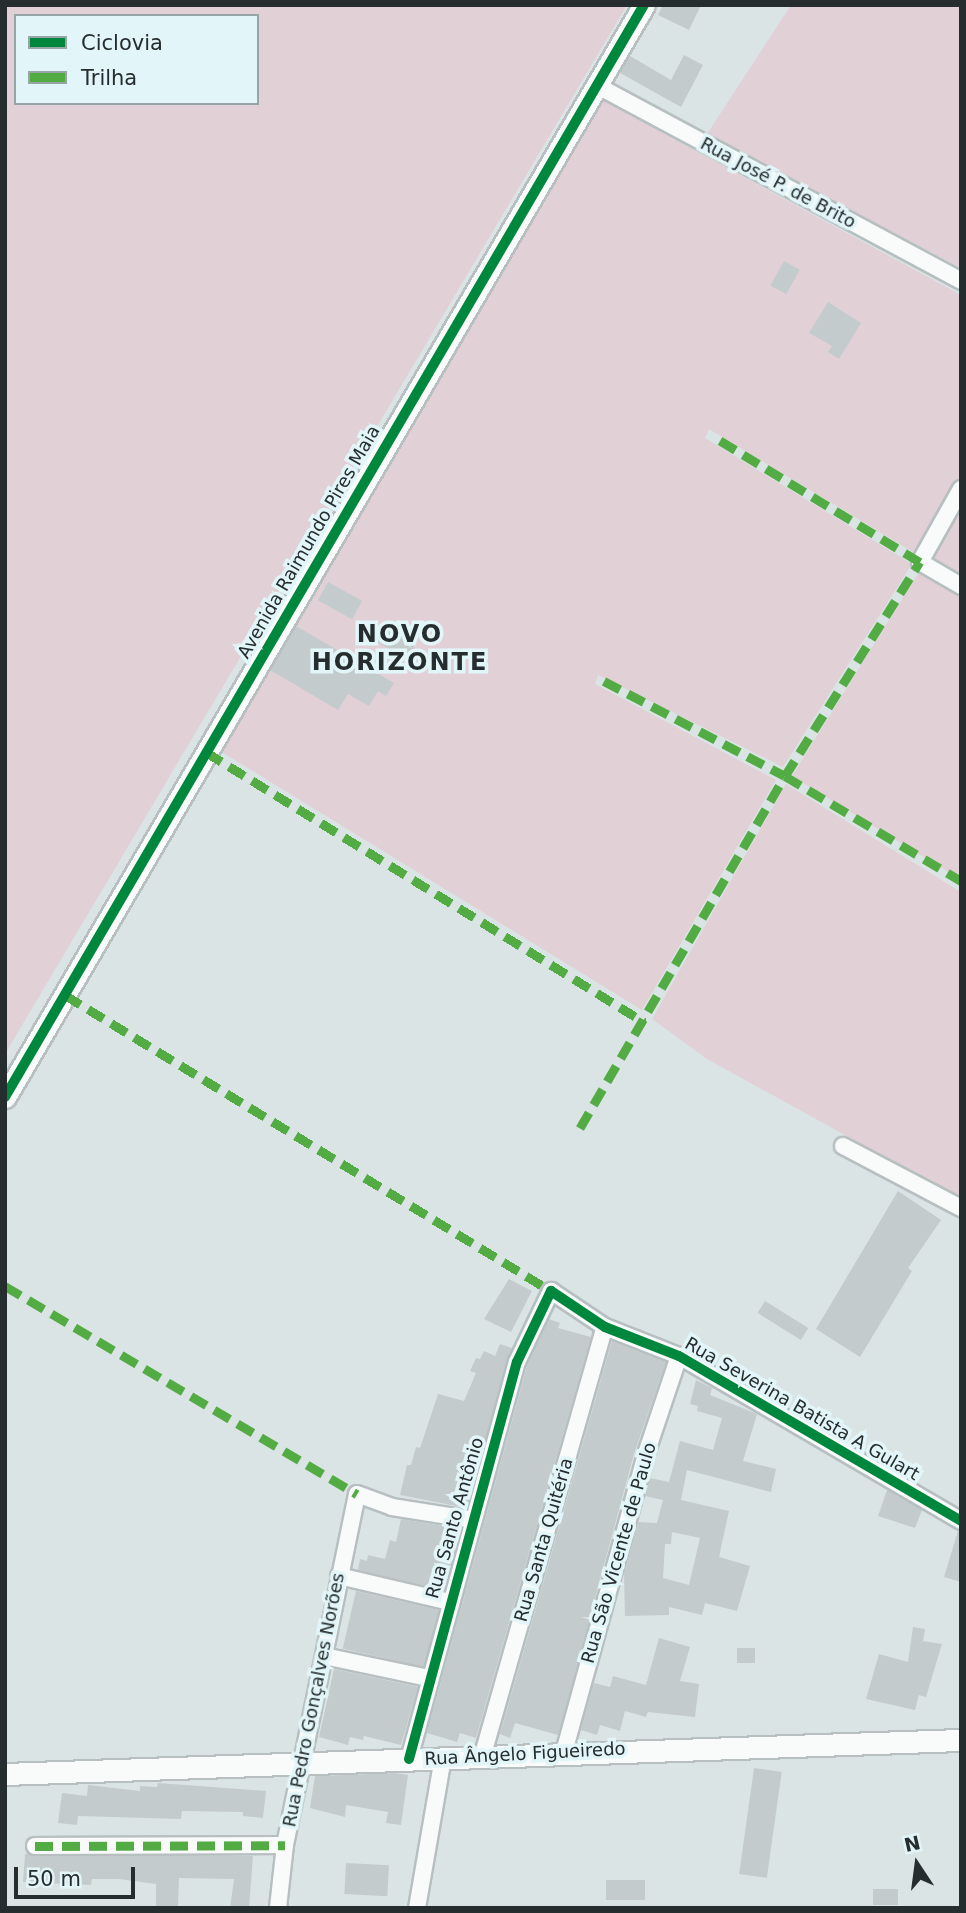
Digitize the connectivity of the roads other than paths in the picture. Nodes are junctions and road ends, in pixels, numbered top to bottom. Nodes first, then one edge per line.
1 (644, 5) edge
2 (596, 85) junction
3 (961, 281) edge
4 (961, 489) edge
5 (961, 586) edge
6 (5, 1097) edge
7 (843, 1146) dead end
8 (961, 1208) edge
9 (551, 1291) joint
10 (605, 1327) junction
11 (679, 1356) junction
12 (474, 1520) junction
13 (961, 1521) edge
14 (339, 1576) junction
15 (450, 1602) junction
16 (324, 1656) junction
17 (428, 1678) junction
18 (961, 1740) edge
19 (564, 1752) junction
20 (483, 1754) junction
21 (443, 1758) junction
22 (409, 1759) junction
23 (303, 1763) junction
24 (5, 1773) edge
25 (285, 1845) junction
26 (35, 1846) dead end
27 (278, 1908) edge
28 (417, 1908) edge

1 - 2 street, Avenida Raimundo Pires Maia
2 - 3 street, Rua José P. de Brito
2 - 6 street, Avenida Raimundo Pires Maia
4 - 5 street
7 - 8 street
9 - 10 street, Rua Severina Batista A Gulart
9 - 12 street, Rua Santo Antônio
10 - 11 street, Rua Severina Batista A Gulart
10 - 20 street, Rua Santa Quitéria
11 - 13 street, Rua Severina Batista A Gulart
11 - 19 street, Rua São Vicente de Paulo
12 - 14 street, Rua Pedro Gonçalves Norões
12 - 15 street, Rua Santo Antônio
14 - 15 street
14 - 16 street, Rua Pedro Gonçalves Norões
15 - 17 street, Rua Santo Antônio
16 - 17 street
16 - 23 street, Rua Pedro Gonçalves Norões
17 - 22 street, Rua Santo Antônio
18 - 19 street, Rua Ângelo Figueiredo
19 - 20 street, Rua Ângelo Figueiredo
20 - 21 street, Rua Ângelo Figueiredo
21 - 22 street, Rua Ângelo Figueiredo
21 - 28 street
22 - 23 street, Rua Ângelo Figueiredo
23 - 24 street, Rua Ângelo Figueiredo
23 - 25 street, Rua Pedro Gonçalves Norões
25 - 26 street
25 - 27 street, Rua Pedro Gonçalves Norões

